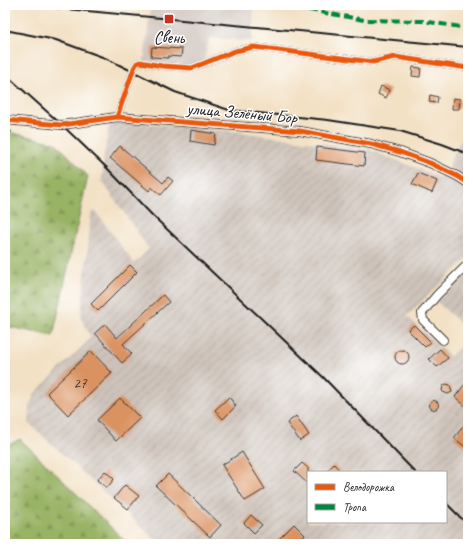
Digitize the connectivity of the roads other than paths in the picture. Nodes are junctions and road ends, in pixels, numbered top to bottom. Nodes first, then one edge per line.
1 (468, 68) edge
2 (118, 117) junction
3 (5, 120) edge
4 (468, 183) edge
5 (468, 264) edge
6 (443, 340) dead end

1 - 2 street
2 - 3 street, улица Зелёный Бор
2 - 4 street, улица Зелёный Бор
5 - 6 street

